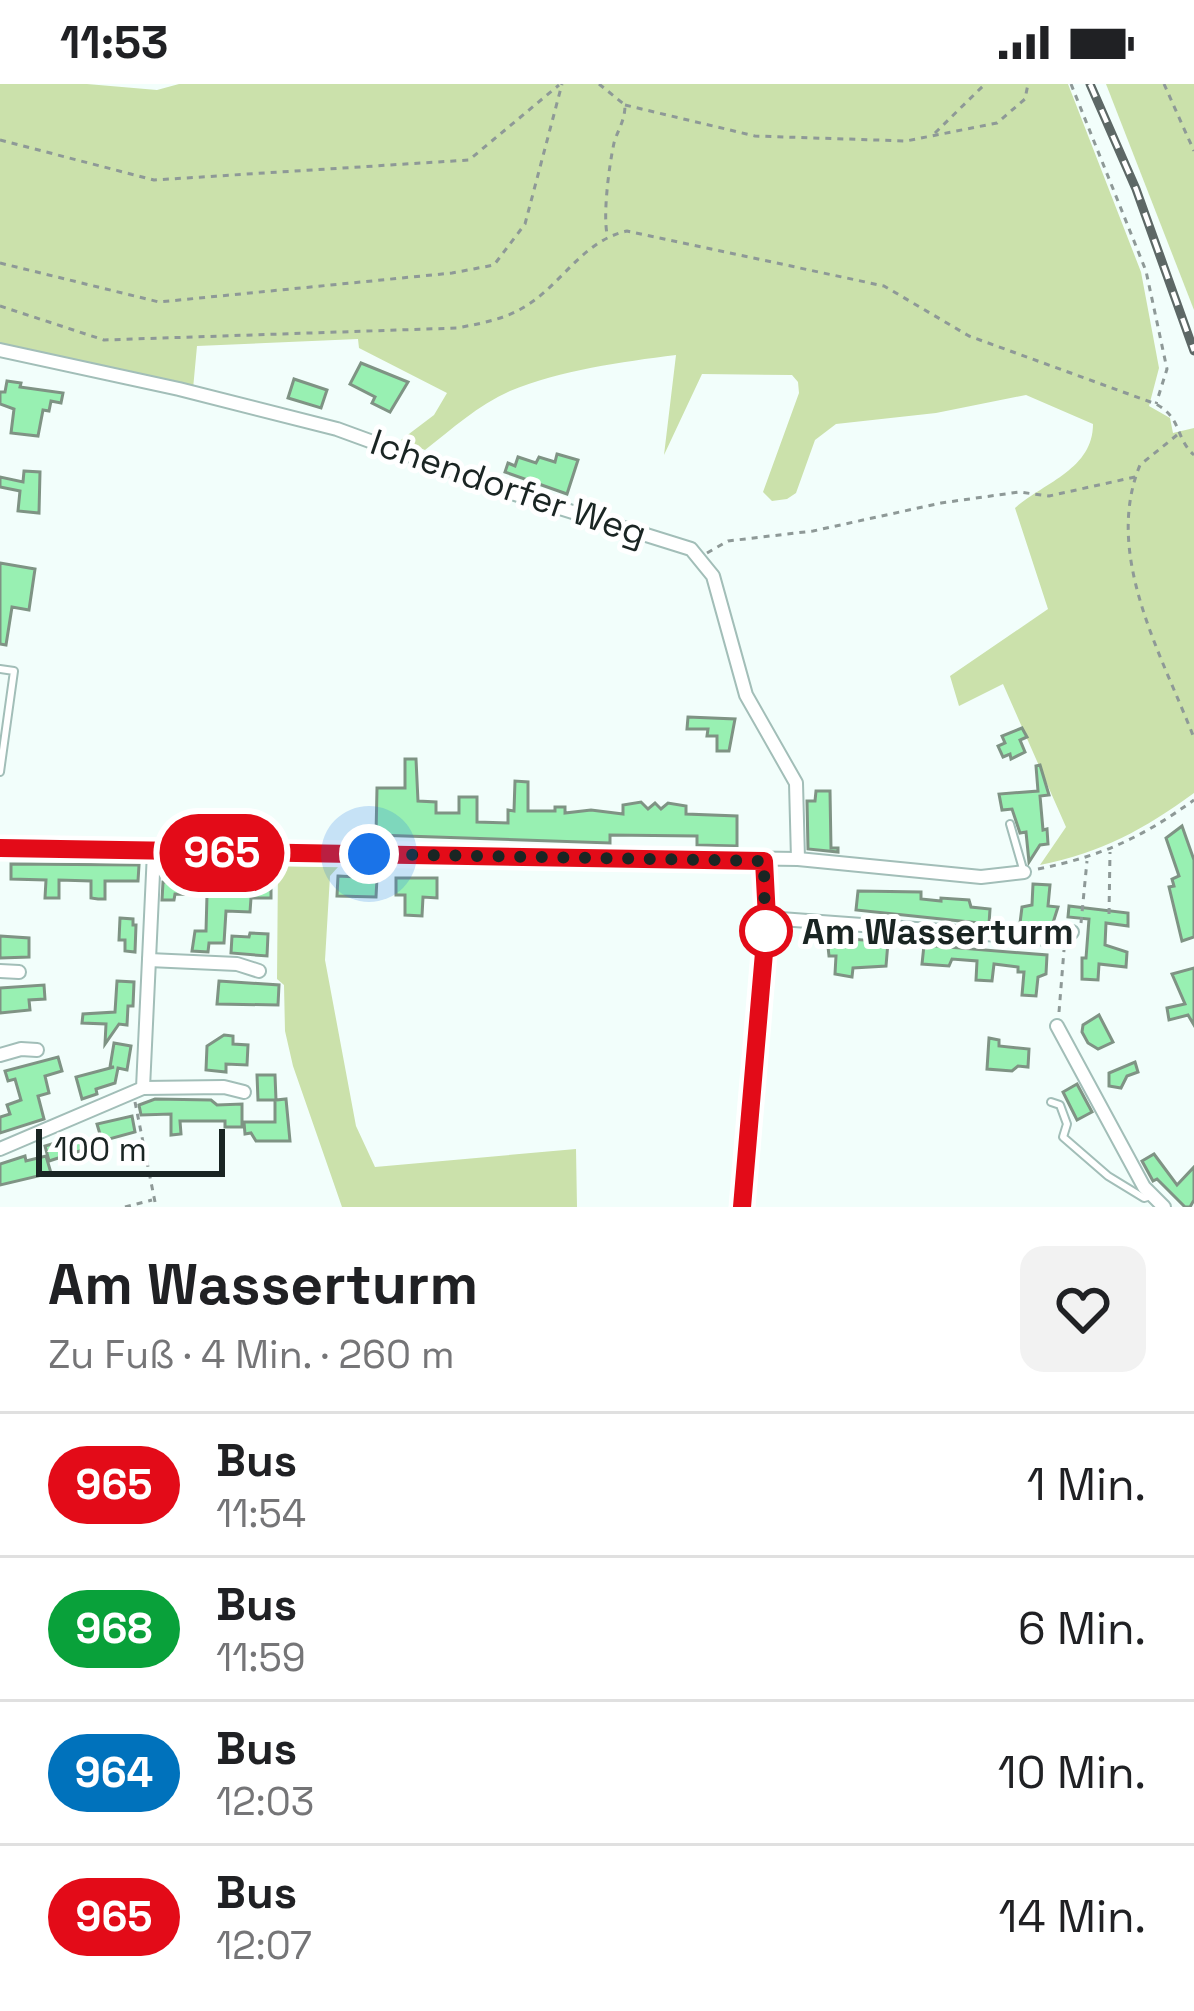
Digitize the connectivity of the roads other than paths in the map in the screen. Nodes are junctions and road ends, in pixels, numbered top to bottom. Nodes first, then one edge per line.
1 (0, 350) edge
2 (0, 669) edge
3 (0, 772) edge
4 (1010, 824) dead end
5 (0, 848) edge
6 (154, 852) junction
7 (798, 859) junction
8 (764, 861) junction
9 (1024, 872) joint
10 (767, 918) junction
11 (1068, 936) road end
12 (149, 960) junction
13 (0, 971) edge
14 (259, 971) dead end
15 (19, 973) dead end
16 (1058, 1026) road end
17 (37, 1050) dead end
18 (0, 1054) edge
19 (138, 1091) junction
20 (244, 1092) dead end
21 (1051, 1102) dead end
22 (0, 1149) edge
23 (1151, 1196) junction
24 (742, 1207) edge
25 (1164, 1207) edge

1 - 7 street, Ichendorfer Weg
2 - 3 lane
4 - 9 lane
5 - 6 street
6 - 8 street
6 - 12 street
7 - 8 street
7 - 9 street
8 - 10 street
10 - 11 street
10 - 24 street
12 - 14 street
12 - 19 street
13 - 15 street
16 - 23 street
17 - 18 street
19 - 20 street
19 - 22 street
21 - 23 lane
23 - 25 street

